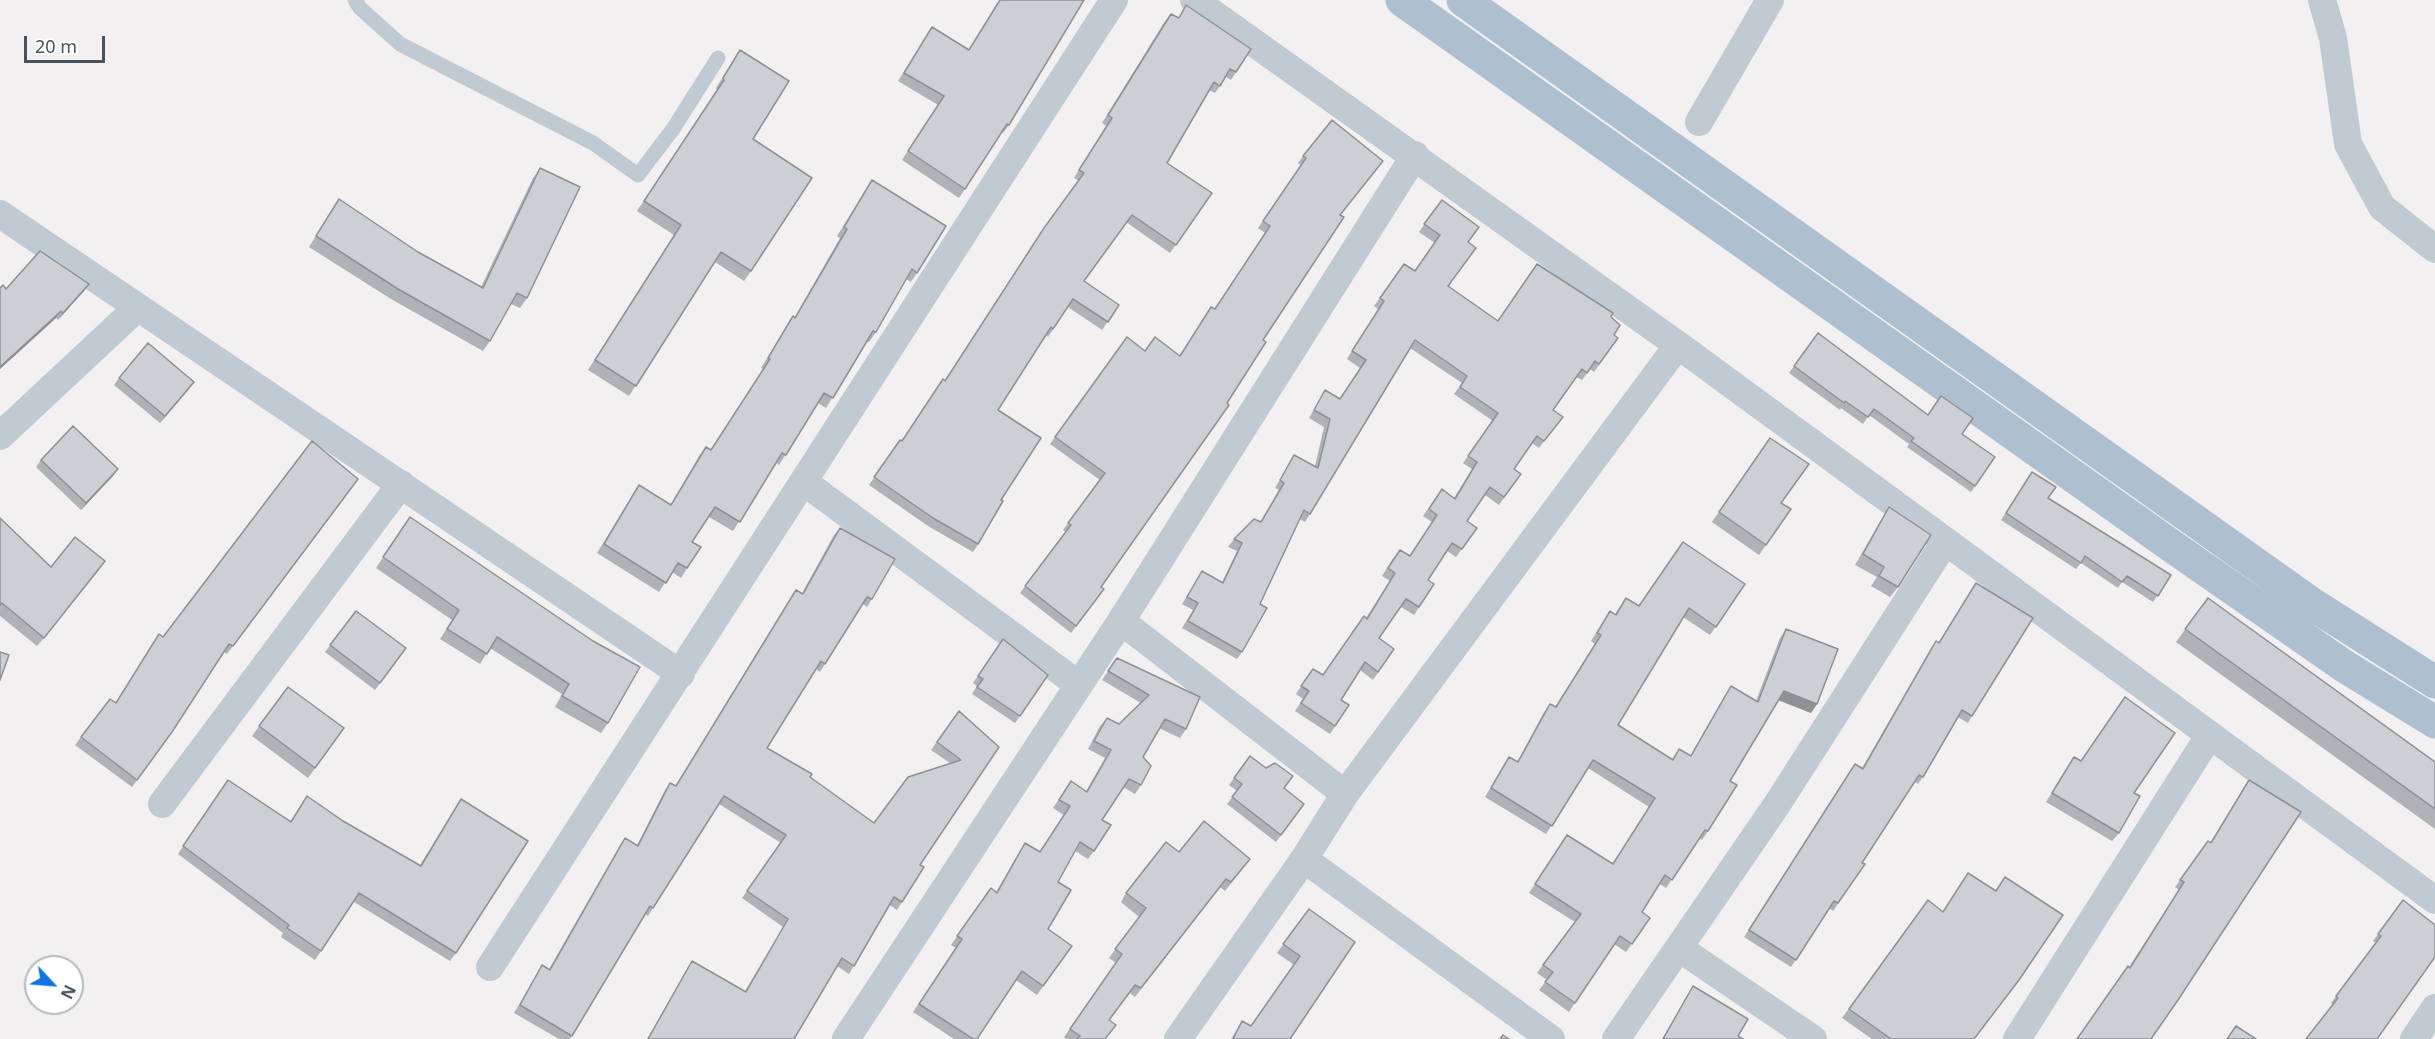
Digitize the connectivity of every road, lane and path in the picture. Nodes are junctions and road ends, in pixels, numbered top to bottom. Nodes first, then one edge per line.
1 (355, 0) edge
2 (1114, 0) edge
3 (1194, 0) edge
4 (1402, 0) edge
5 (1462, 0) edge
6 (1770, 0) edge
7 (2322, 0) edge
8 (718, 58) dead end
9 (1699, 122) dead end
10 (1415, 155) junction
11 (0, 214) edge
12 (2435, 249) edge
13 (137, 308) junction
14 (1678, 345) junction
15 (0, 436) edge
16 (804, 482) junction
17 (401, 484) junction
18 (1945, 542) junction
19 (1121, 621) junction
20 (681, 674) junction
21 (2435, 682) edge
22 (1079, 685) junction
23 (2435, 722) edge
24 (2208, 736) junction
25 (1346, 794) junction
26 (162, 804) dead end
27 (1305, 859) junction
28 (2435, 900) edge
29 (1679, 948) junction
30 (490, 967) dead end
31 (2435, 1008) edge
32 (846, 1039) edge
33 (1178, 1039) edge
34 (1551, 1039) edge
35 (1616, 1039) edge
36 (1813, 1039) edge
37 (2017, 1039) edge
38 (2414, 1039) edge

1 - 8 lane
2 - 16 street
3 - 10 street
4 - 23 main road
5 - 21 main road
6 - 9 street
7 - 12 street
10 - 14 street
10 - 19 street
11 - 13 street
13 - 15 street
13 - 17 street
14 - 18 street
14 - 25 street
16 - 20 street
16 - 22 street
17 - 20 street
17 - 26 street
18 - 24 street
18 - 29 street
19 - 22 street
19 - 25 street
20 - 30 street
22 - 32 street
24 - 28 street
24 - 37 street
25 - 27 street
27 - 33 street
27 - 34 street
29 - 35 street
29 - 36 street
31 - 38 street

